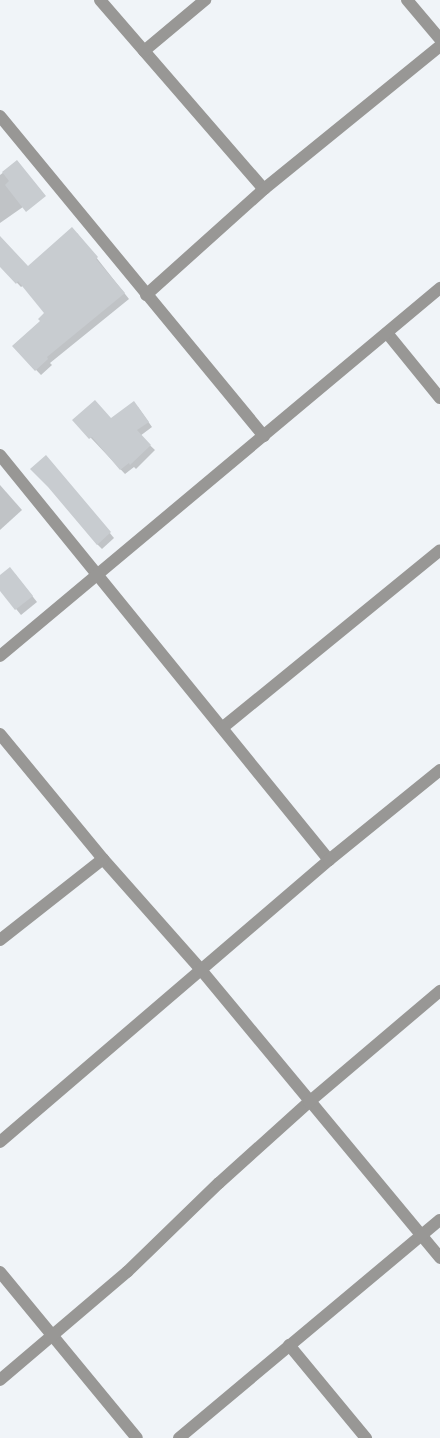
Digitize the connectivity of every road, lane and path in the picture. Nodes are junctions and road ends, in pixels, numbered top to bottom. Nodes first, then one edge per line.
1 (100, 0) edge
2 (206, 0) edge
3 (407, 0) edge
4 (440, 38) edge
5 (440, 46) edge
6 (144, 51) junction
7 (0, 116) edge
8 (264, 189) junction
9 (440, 288) edge
10 (146, 295) junction
11 (388, 333) junction
12 (440, 398) edge
13 (264, 436) junction
14 (0, 455) edge
15 (440, 550) edge
16 (98, 576) junction
17 (0, 656) edge
18 (222, 728) junction
19 (0, 734) edge
20 (440, 770) edge
21 (103, 859) junction
22 (329, 860) junction
23 (0, 940) edge
24 (202, 971) junction
25 (440, 991) edge
26 (309, 1102) junction
27 (0, 1142) edge
28 (440, 1220) edge
29 (421, 1236) junction
30 (440, 1258) edge
31 (0, 1272) edge
32 (54, 1336) junction
33 (289, 1345) junction
34 (0, 1380) edge
35 (137, 1438) edge
36 (179, 1438) edge
37 (366, 1438) edge

1 - 6 street
2 - 6 street
3 - 4 street
5 - 8 street
6 - 8 street
7 - 10 street
8 - 10 street
9 - 11 street
10 - 13 street
11 - 12 street
11 - 13 street
13 - 16 street
14 - 16 street
15 - 18 street
16 - 17 street
16 - 18 street
18 - 22 street
19 - 21 street
20 - 22 street
21 - 23 street
21 - 24 street
22 - 24 street
24 - 26 street
24 - 27 street
25 - 26 street
26 - 29 street
26 - 32 street
28 - 29 street
29 - 30 street
29 - 33 street
31 - 32 street
32 - 34 street
32 - 35 street
33 - 36 street
33 - 37 street

